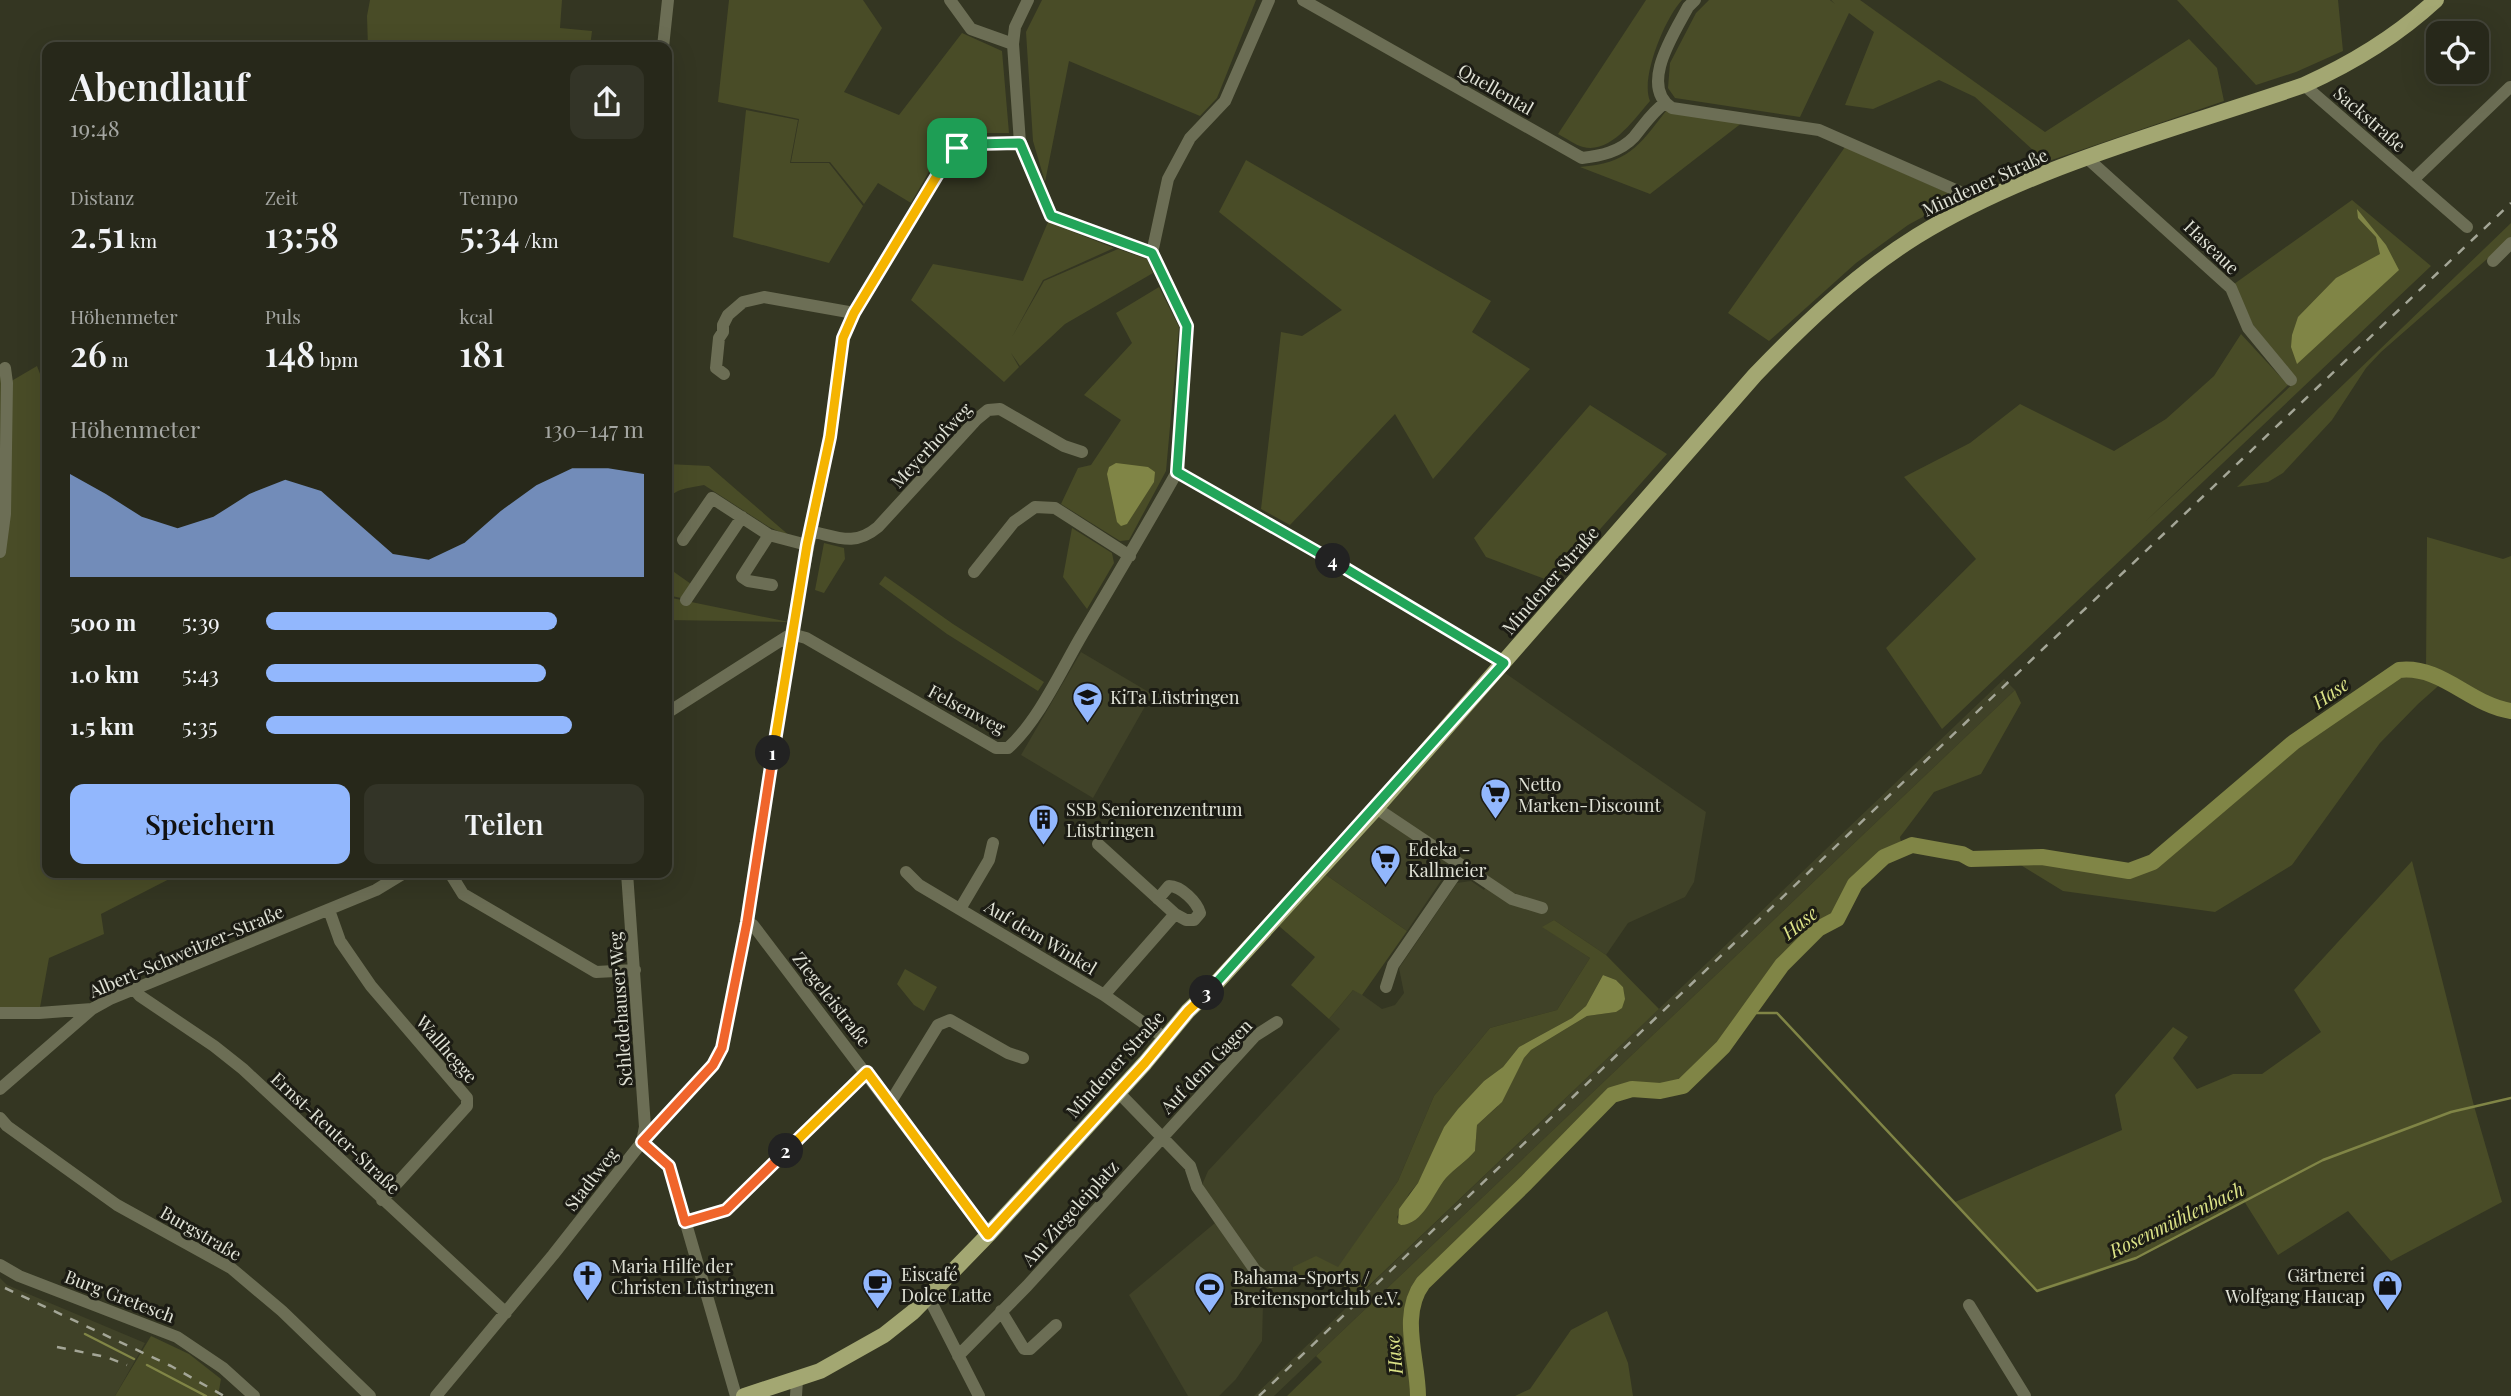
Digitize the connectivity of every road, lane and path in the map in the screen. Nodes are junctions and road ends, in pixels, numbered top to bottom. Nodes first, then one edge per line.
1 (668, 0) edge
2 (950, 0) edge
3 (1028, 0) edge
4 (1269, 0) edge
5 (1303, 0) edge
6 (1695, 0) edge
7 (2436, 0) edge
8 (664, 42) edge
9 (1013, 44) junction
10 (2304, 85) junction
11 (2510, 87) edge
12 (1665, 103) junction
13 (1020, 143) junction
14 (2087, 158) junction
15 (2413, 180) junction
16 (1975, 204) junction
17 (2467, 228) dead end
18 (2511, 243) edge
19 (1152, 253) junction
20 (2493, 261) dead end
21 (854, 313) junction
22 (5, 368) dead end
23 (724, 373) dead end
24 (2291, 380) dead end
25 (1082, 452) dead end
26 (1177, 472) junction
27 (741, 517) junction
28 (810, 531) junction
29 (769, 535) junction
30 (683, 540) dead end
31 (807, 545) junction
32 (0, 552) edge
33 (1130, 556) junction
34 (974, 572) dead end
35 (772, 585) dead end
36 (686, 600) dead end
37 (791, 634) junction
38 (1504, 663) junction
39 (672, 710) edge
40 (1376, 808) junction
41 (993, 843) dead end
42 (1098, 844) dead end
43 (1461, 866) junction
44 (906, 872) dead end
45 (396, 878) edge
46 (453, 878) edge
47 (627, 878) edge
48 (1158, 899) junction
49 (1542, 908) dead end
50 (960, 909) junction
51 (329, 910) junction
52 (1175, 914) junction
53 (747, 922) junction
54 (635, 970) junction
55 (1386, 987) dead end
56 (134, 989) junction
57 (1104, 995) junction
58 (92, 1009) junction
59 (0, 1013) edge
60 (1277, 1022) dead end
61 (1166, 1038) junction
62 (1023, 1058) dead end
63 (867, 1072) junction
64 (0, 1089) edge
65 (1118, 1092) junction
66 (890, 1103) junction
67 (0, 1118) edge
68 (1162, 1137) junction
69 (642, 1142) junction
70 (382, 1200) junction
71 (685, 1222) junction
72 (988, 1235) junction
73 (0, 1265) edge
74 (1271, 1282) dead end
75 (929, 1298) junction
76 (1969, 1305) dead end
77 (1001, 1311) junction
78 (506, 1313) junction
79 (1056, 1325) dead end
80 (958, 1356) junction
81 (796, 1388) edge
82 (254, 1396) edge
83 (370, 1396) edge
84 (436, 1396) edge
85 (736, 1396) edge
86 (744, 1396) edge
87 (979, 1396) edge
88 (2025, 1396) edge

1 - 8 street
2 - 9 street
3 - 9 street
4 - 19 street
5 - 12 street, Quellental
6 - 12 street
7 - 10 main road, Mindener Straße
9 - 13 street
10 - 14 main road, Mindener Straße
10 - 15 street, Sackstraße
11 - 15 street
12 - 16 street
13 - 19 street
13 - 21 street, Stadtweg
14 - 16 main road, Mindener Straße
14 - 24 street, Haseaue
15 - 17 street, Sackstraße
16 - 38 main road, Mindener Straße
18 - 20 street
19 - 26 street
21 - 23 street
21 - 28 street, Stadtweg
22 - 32 street
25 - 28 street, Meyerhofweg
26 - 33 street, Felsenweg
26 - 38 street
27 - 29 street
27 - 30 street
27 - 36 street
28 - 31 street, Stadtweg
29 - 31 street
29 - 35 street
31 - 37 street, Stadtweg
33 - 34 street
33 - 37 street, Felsenweg
37 - 39 street
37 - 53 street, Stadtweg
38 - 40 main road, Mindener Straße
40 - 43 street
40 - 61 main road, Mindener Straße
41 - 50 street, Auf dem Winkel
42 - 48 street
43 - 49 street
43 - 55 street
44 - 50 street, Auf dem Winkel
45 - 51 street, Albert-Schweitzer-Straße
46 - 54 street
47 - 54 street, Schledehauser Weg
48 - 52 street
48 - 52 street
50 - 57 street, Auf dem Winkel
51 - 56 street, Albert-Schweitzer-Straße
51 - 70 street, Wallhegge
52 - 57 street, Auf dem Winkel
53 - 63 street, Ziegeleistraße
53 - 69 street, Stadtweg
54 - 69 street, Schledehauser Weg
56 - 58 street, Albert-Schweitzer-Straße
56 - 70 street, Ernst-Reuter-Straße
57 - 61 street, Auf dem Winkel
58 - 59 street
58 - 64 street, Albert-Schweitzer-Straße
60 - 68 street, Auf dem Gagen
61 - 65 main road, Mindener Straße
62 - 66 street
63 - 66 street, Ziegeleistraße
63 - 71 street
65 - 68 street
65 - 72 main road, Mindener Straße
66 - 72 street, Ziegeleistraße
67 - 83 street, Burgstraße
68 - 74 street
68 - 77 street, Am Ziegeleiplatz
69 - 71 street
69 - 78 street, Stadtweg
70 - 78 street, Ernst-Reuter-Straße
71 - 85 street
72 - 75 main road, Mindener Straße
73 - 82 street, Burg Gretesch
75 - 80 street
75 - 81 main road, Mindener Straße
76 - 88 street
77 - 79 street
77 - 80 street, Am Ziegeleiplatz
78 - 84 street, Stadtweg
80 - 87 street
81 - 86 main road, Mindener Straße

